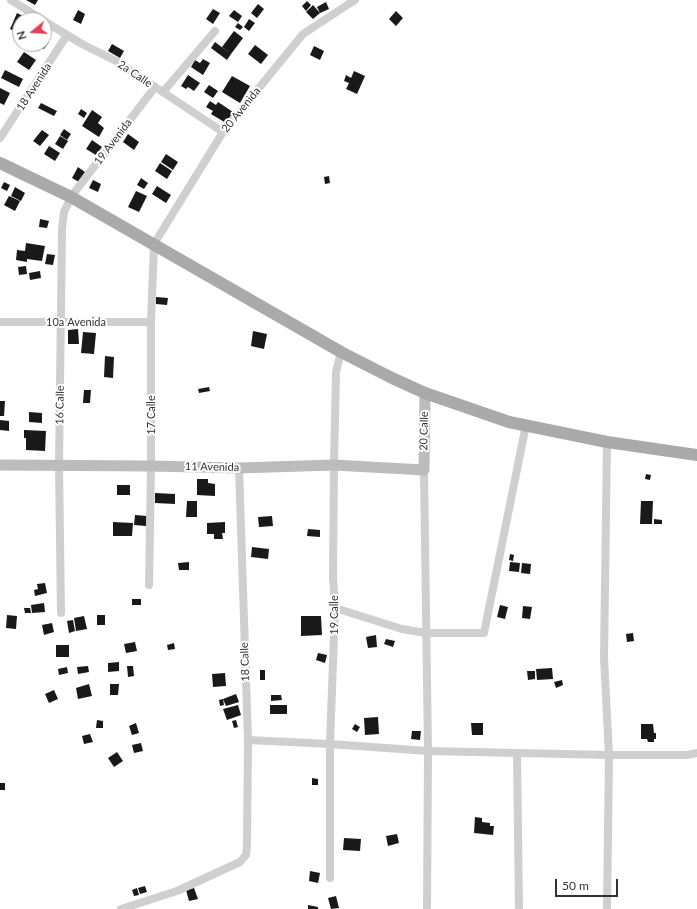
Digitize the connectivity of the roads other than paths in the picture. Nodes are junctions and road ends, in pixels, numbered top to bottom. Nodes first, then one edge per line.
1 (12, 0) edge
2 (355, 0) edge
3 (31, 12) edge
4 (52, 25) edge
5 (215, 31) dead end
6 (67, 35) junction
7 (155, 87) junction
8 (163, 92) junction
9 (223, 132) junction
10 (0, 138) edge
11 (0, 163) edge
12 (70, 197) junction
13 (154, 244) junction
14 (0, 322) edge
15 (151, 322) junction
16 (61, 323) junction
17 (341, 352) junction
18 (425, 393) junction
19 (526, 425) junction
20 (607, 442) junction
21 (697, 455) edge
22 (0, 465) edge
23 (59, 465) junction
24 (334, 465) junction
25 (151, 466) junction
26 (239, 468) junction
27 (424, 470) junction
28 (149, 585) dead end
29 (335, 608) junction
30 (61, 613) dead end
31 (426, 632) junction
32 (248, 740) junction
33 (330, 744) junction
34 (428, 751) junction
35 (517, 753) junction
36 (697, 753) edge
37 (609, 755) junction
38 (330, 878) dead end
39 (121, 909) edge
40 (427, 909) edge
41 (519, 909) edge
42 (607, 909) edge

1 - 3 street, 2a Calle
2 - 9 street, 20 Avenida
4 - 6 street, 2a Calle
5 - 8 street
6 - 7 street, 2a Calle
6 - 10 street, 18 Avenida
7 - 8 street, 2a Calle
7 - 12 street, 19 Avenida
8 - 9 street, 2a Calle
9 - 13 street, 20 Avenida
11 - 12 main road
12 - 13 main road
12 - 16 street, 16 Calle
13 - 15 street, 17 Calle
13 - 17 main road
14 - 16 street, 10a Avenida
15 - 16 street, 10a Avenida
15 - 25 street, 17 Calle
16 - 23 street, 16 Calle
17 - 18 main road
17 - 24 street, 19 Calle
18 - 19 main road
18 - 27 street, 20 Calle
19 - 20 main road
19 - 31 street
20 - 21 main road
20 - 37 street
22 - 23 street, 11 Avenida
23 - 25 street, 11 Avenida
23 - 30 street, 16 Calle
24 - 26 street, 11 Avenida
24 - 27 street, 11 Avenida
24 - 29 street, 19 Calle
25 - 26 street, 11 Avenida
25 - 28 street, 17 Calle
26 - 32 street, 18 Calle
27 - 31 street
29 - 31 street
29 - 33 street, 19 Calle
31 - 34 street
32 - 33 street
32 - 39 street, 18 Calle
33 - 34 street
33 - 38 street, 19 Calle
34 - 35 street
34 - 40 street
35 - 37 street
35 - 41 street
36 - 37 street
37 - 42 street

